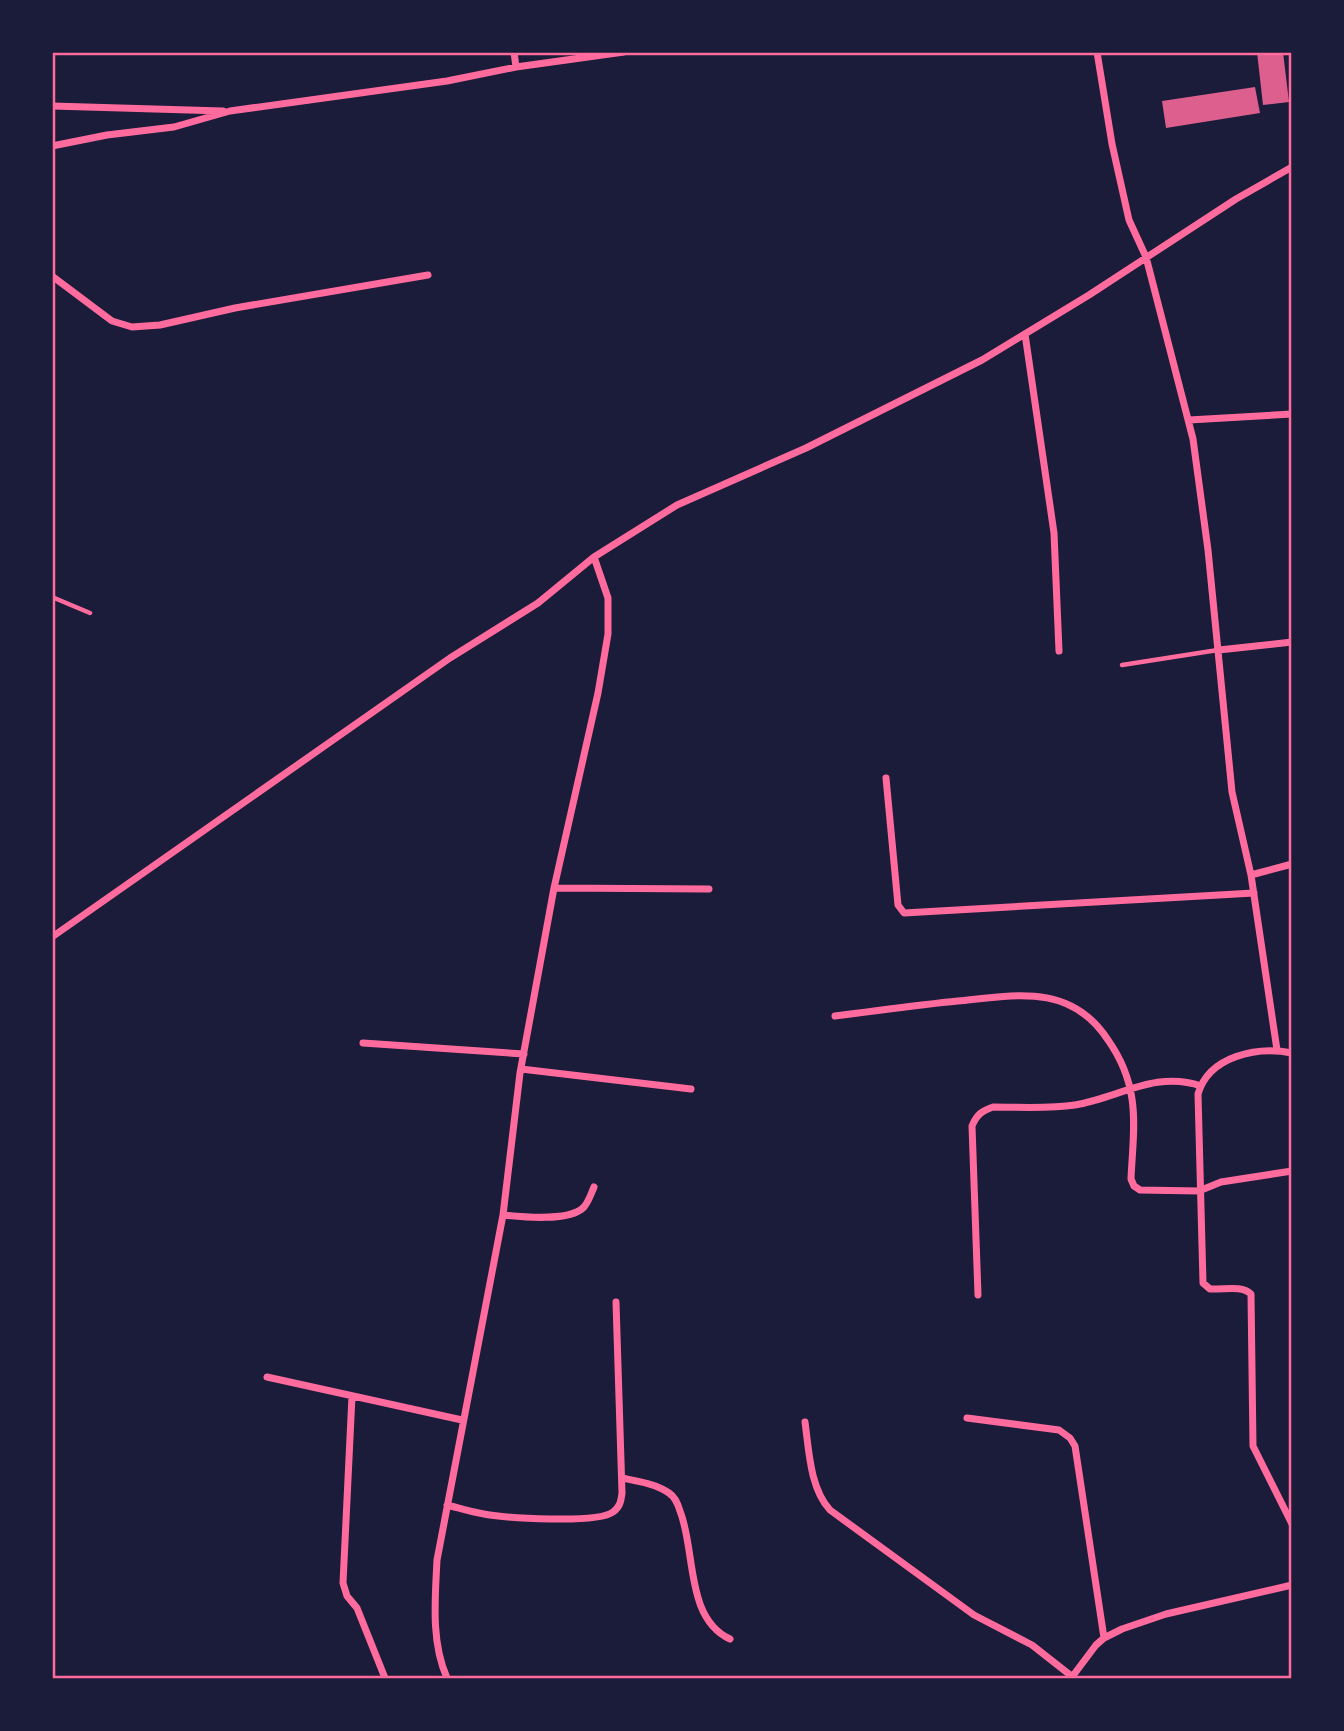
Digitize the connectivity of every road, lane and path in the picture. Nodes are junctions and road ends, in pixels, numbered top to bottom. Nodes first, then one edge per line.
1 (514, 52) edge
2 (624, 52) edge
3 (1097, 52) edge
4 (516, 67) junction
5 (52, 106) edge
6 (230, 111) junction
7 (52, 146) edge
8 (1292, 167) edge
9 (1146, 257) junction
10 (428, 275) dead end
11 (52, 276) edge
12 (1025, 334) junction
13 (1292, 414) edge
14 (1189, 420) junction
15 (594, 557) junction
16 (52, 597) edge
17 (90, 613) dead end
18 (1292, 642) edge
19 (1219, 650) junction
20 (1059, 651) dead end
21 (1122, 665) dead end
22 (886, 778) dead end
23 (1292, 864) edge
24 (1251, 875) junction
25 (554, 888) junction
26 (709, 889) dead end
27 (1254, 893) junction
28 (52, 937) edge
29 (835, 1016) dead end
30 (363, 1043) dead end
31 (1277, 1050) junction
32 (1292, 1053) edge
33 (524, 1054) junction
34 (521, 1069) junction
35 (1201, 1086) junction
36 (1129, 1088) junction
37 (691, 1089) dead end
38 (1292, 1171) edge
39 (594, 1187) dead end
40 (1199, 1191) junction
41 (503, 1215) junction
42 (978, 1295) dead end
43 (616, 1302) dead end
44 (267, 1377) dead end
45 (352, 1396) junction
46 (967, 1418) dead end
47 (462, 1420) junction
48 (805, 1422) dead end
49 (622, 1478) junction
50 (447, 1505) junction
51 (1292, 1524) edge
52 (1292, 1585) edge
53 (1104, 1638) junction
54 (730, 1639) dead end
55 (385, 1678) edge
56 (447, 1678) edge
57 (1073, 1678) edge

1 - 4 street
2 - 4 street
3 - 9 street
4 - 6 street
5 - 6 street
6 - 7 street
8 - 9 street
9 - 12 street
9 - 14 street
10 - 11 street
12 - 15 street
12 - 20 street
13 - 14 street
14 - 19 street
15 - 25 street
15 - 28 street
16 - 17 lane
18 - 19 street
19 - 21 lane
19 - 24 street
22 - 27 street
23 - 24 street
24 - 27 street
25 - 26 street
25 - 33 street
27 - 31 street
29 - 36 street
30 - 33 street
31 - 32 street
31 - 35 street
33 - 34 street
34 - 37 street
34 - 41 street
35 - 36 street
35 - 40 street
36 - 40 street
36 - 42 street
38 - 40 street
39 - 41 street
40 - 51 street
41 - 47 street
43 - 49 street
44 - 45 street
45 - 47 street
45 - 55 street
46 - 53 street
47 - 50 street
48 - 57 street
49 - 50 street
49 - 54 street
50 - 56 street
52 - 53 street
53 - 57 street

